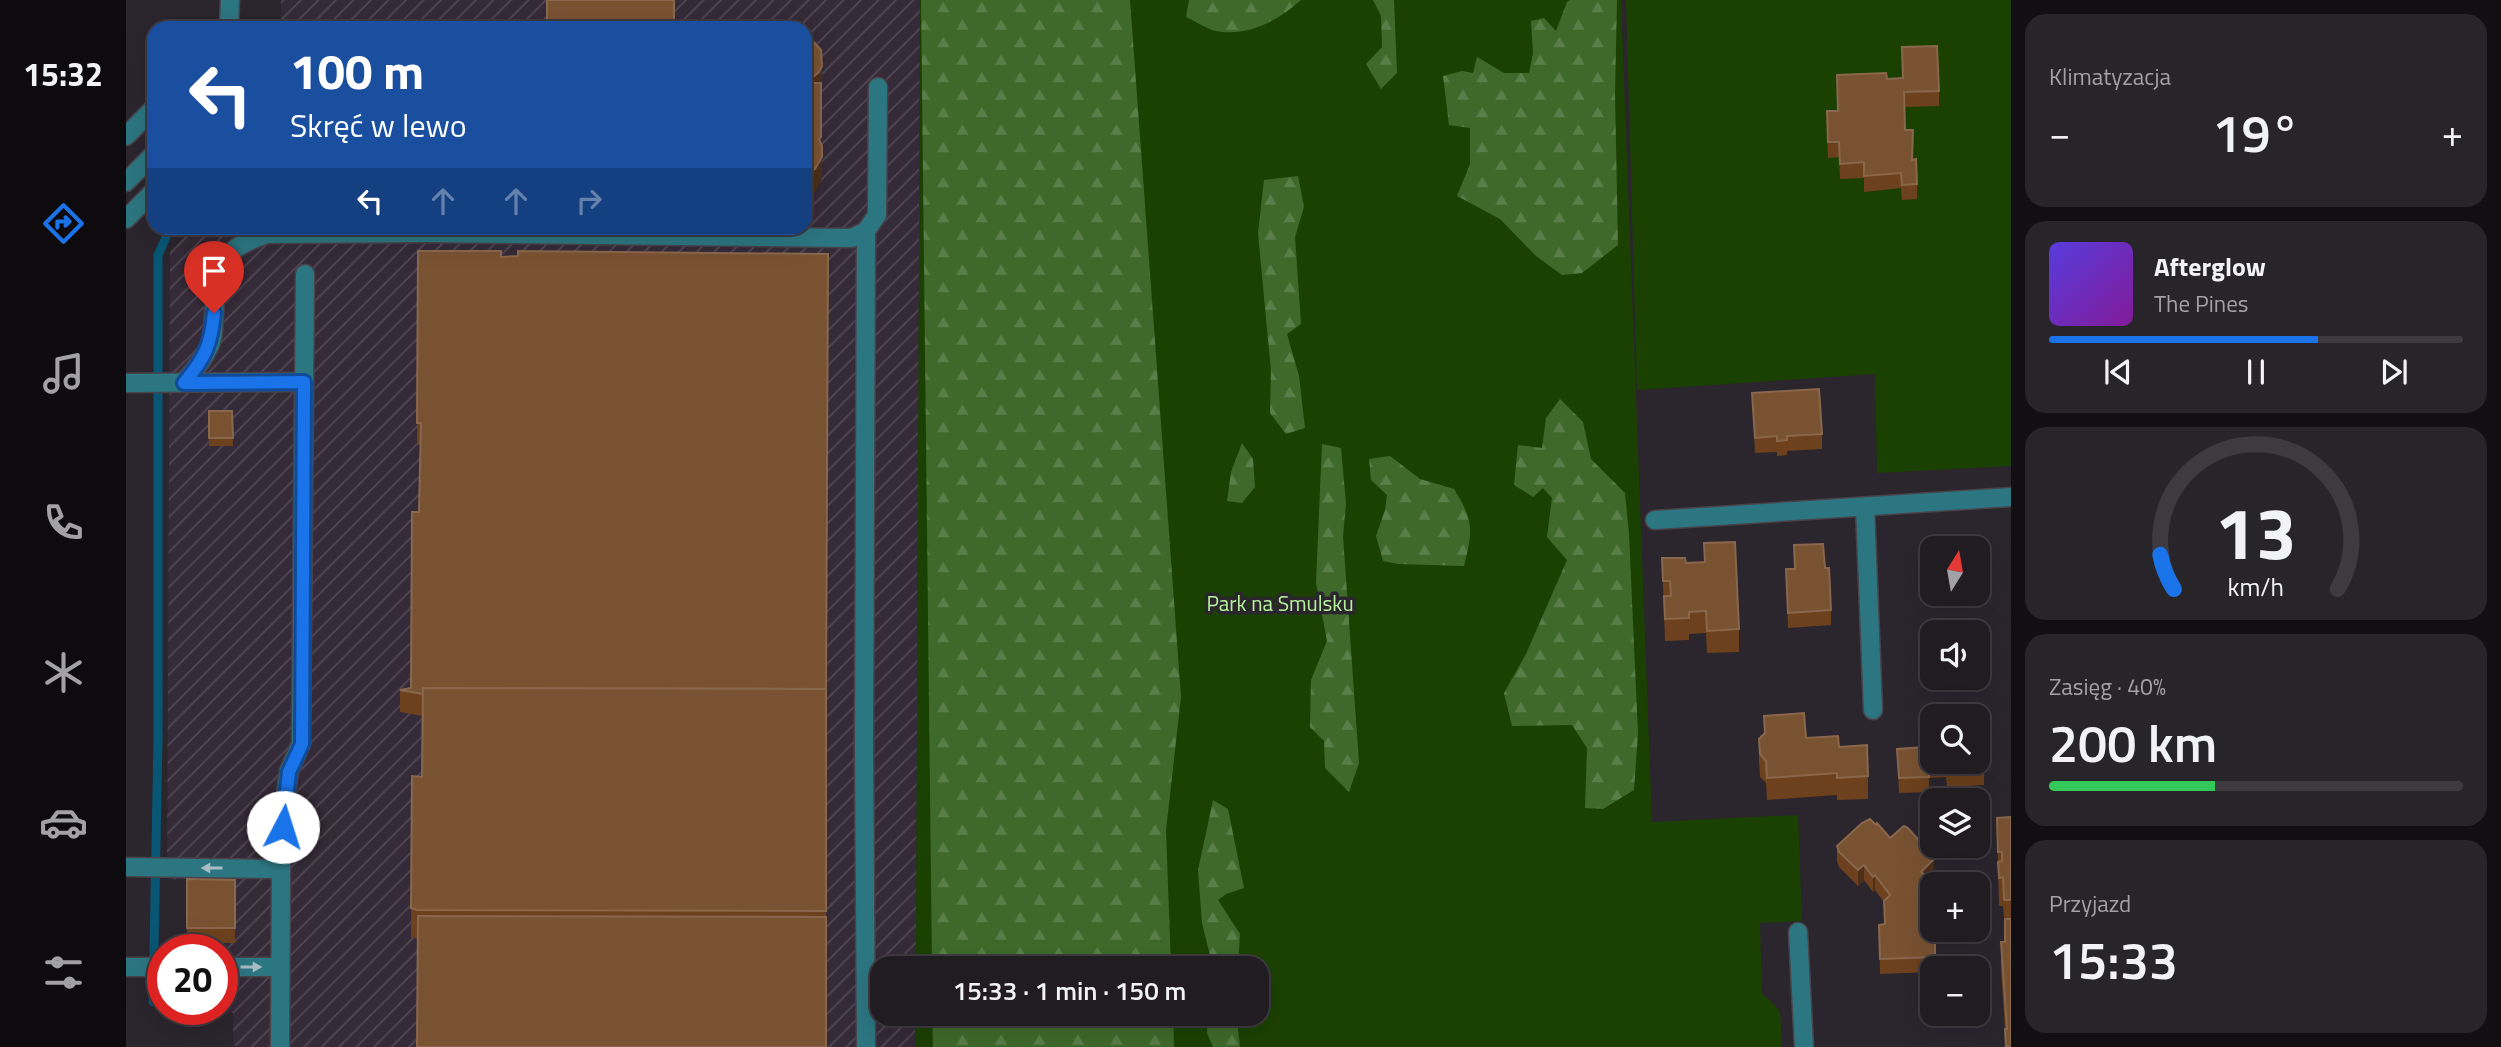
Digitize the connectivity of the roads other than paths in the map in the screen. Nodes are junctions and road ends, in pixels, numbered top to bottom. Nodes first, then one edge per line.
1 (230, 0) edge
2 (228, 21) edge
3 (878, 87) dead end
4 (147, 115) edge
5 (126, 136) edge
6 (147, 161) edge
7 (126, 182) edge
8 (147, 198) edge
9 (126, 219) edge
10 (866, 231) junction
11 (264, 235) edge
12 (747, 235) edge
13 (305, 274) dead end
14 (304, 382) junction
15 (126, 383) edge
16 (184, 383) junction
17 (2011, 497) edge
18 (1865, 507) junction
19 (1655, 520) dead end
20 (1873, 710) dead end
21 (126, 867) edge
22 (281, 869) junction
23 (1798, 932) dead end
24 (126, 967) edge
25 (147, 967) edge
26 (238, 967) edge
27 (280, 967) junction
28 (280, 1047) edge
29 (866, 1047) edge
30 (1804, 1047) edge

1 - 2 lane
3 - 10 lane
4 - 5 lane
6 - 7 lane
8 - 9 lane
10 - 12 lane
10 - 29 lane
11 - 16 lane
13 - 14 lane
14 - 16 lane
14 - 22 lane
15 - 16 lane
17 - 18 lane
18 - 19 lane
18 - 20 lane
22 -> 21 lane
22 - 27 lane
23 - 30 lane
24 - 25 lane
26 -> 27 lane
27 - 28 lane

